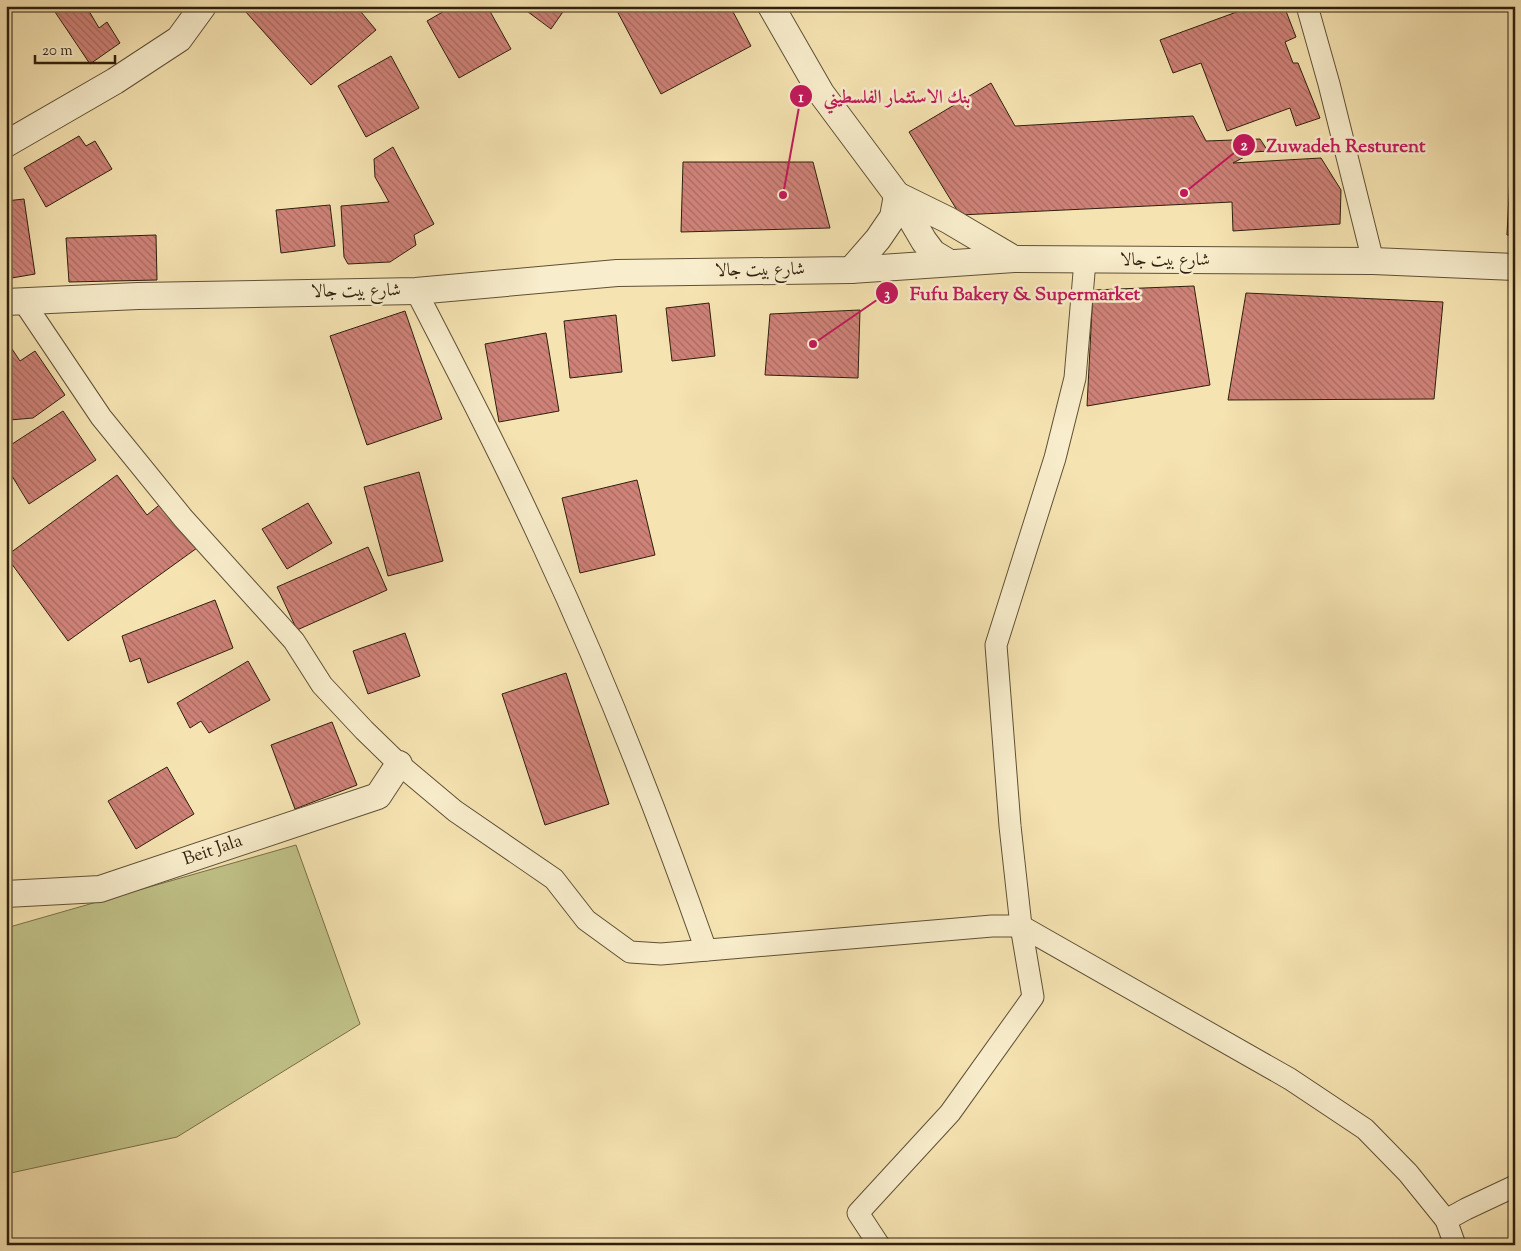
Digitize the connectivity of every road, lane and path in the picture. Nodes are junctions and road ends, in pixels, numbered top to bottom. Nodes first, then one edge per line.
1 (203, 6) edge
2 (771, 6) edge
3 (1307, 6) edge
4 (6, 144) edge
5 (897, 195) junction
6 (924, 241) junction
7 (1014, 259) junction
8 (1085, 261) junction
9 (1373, 261) junction
10 (948, 262) junction
11 (910, 266) junction
12 (1515, 266) edge
13 (851, 270) junction
14 (416, 291) junction
15 (15, 301) edge
16 (399, 764) junction
17 (6, 894) edge
18 (1021, 926) junction
19 (706, 950) junction
20 (1515, 1186) edge
21 (1446, 1220) junction
22 (879, 1245) edge
23 (1455, 1245) edge

1 - 4 street
2 - 5 street
3 - 9 street
5 - 6 street
5 - 7 street
5 - 13 street
6 - 10 street
6 - 11 street
7 - 8 street, شارع بيت جالا
7 - 10 street, شارع بيت جالا
8 - 9 street, شارع بيت جالا
8 - 18 street
9 - 12 street, شارع بيت جالا
10 - 11 street, شارع بيت جالا
11 - 13 street, شارع بيت جالا
13 - 14 street, شارع بيت جالا
14 - 15 street, شارع بيت جالا
14 - 19 street
15 - 16 street
16 - 17 street, Beit Jala
16 - 19 street
18 - 19 street
18 - 21 street
18 - 22 street
20 - 21 street
21 - 23 street

